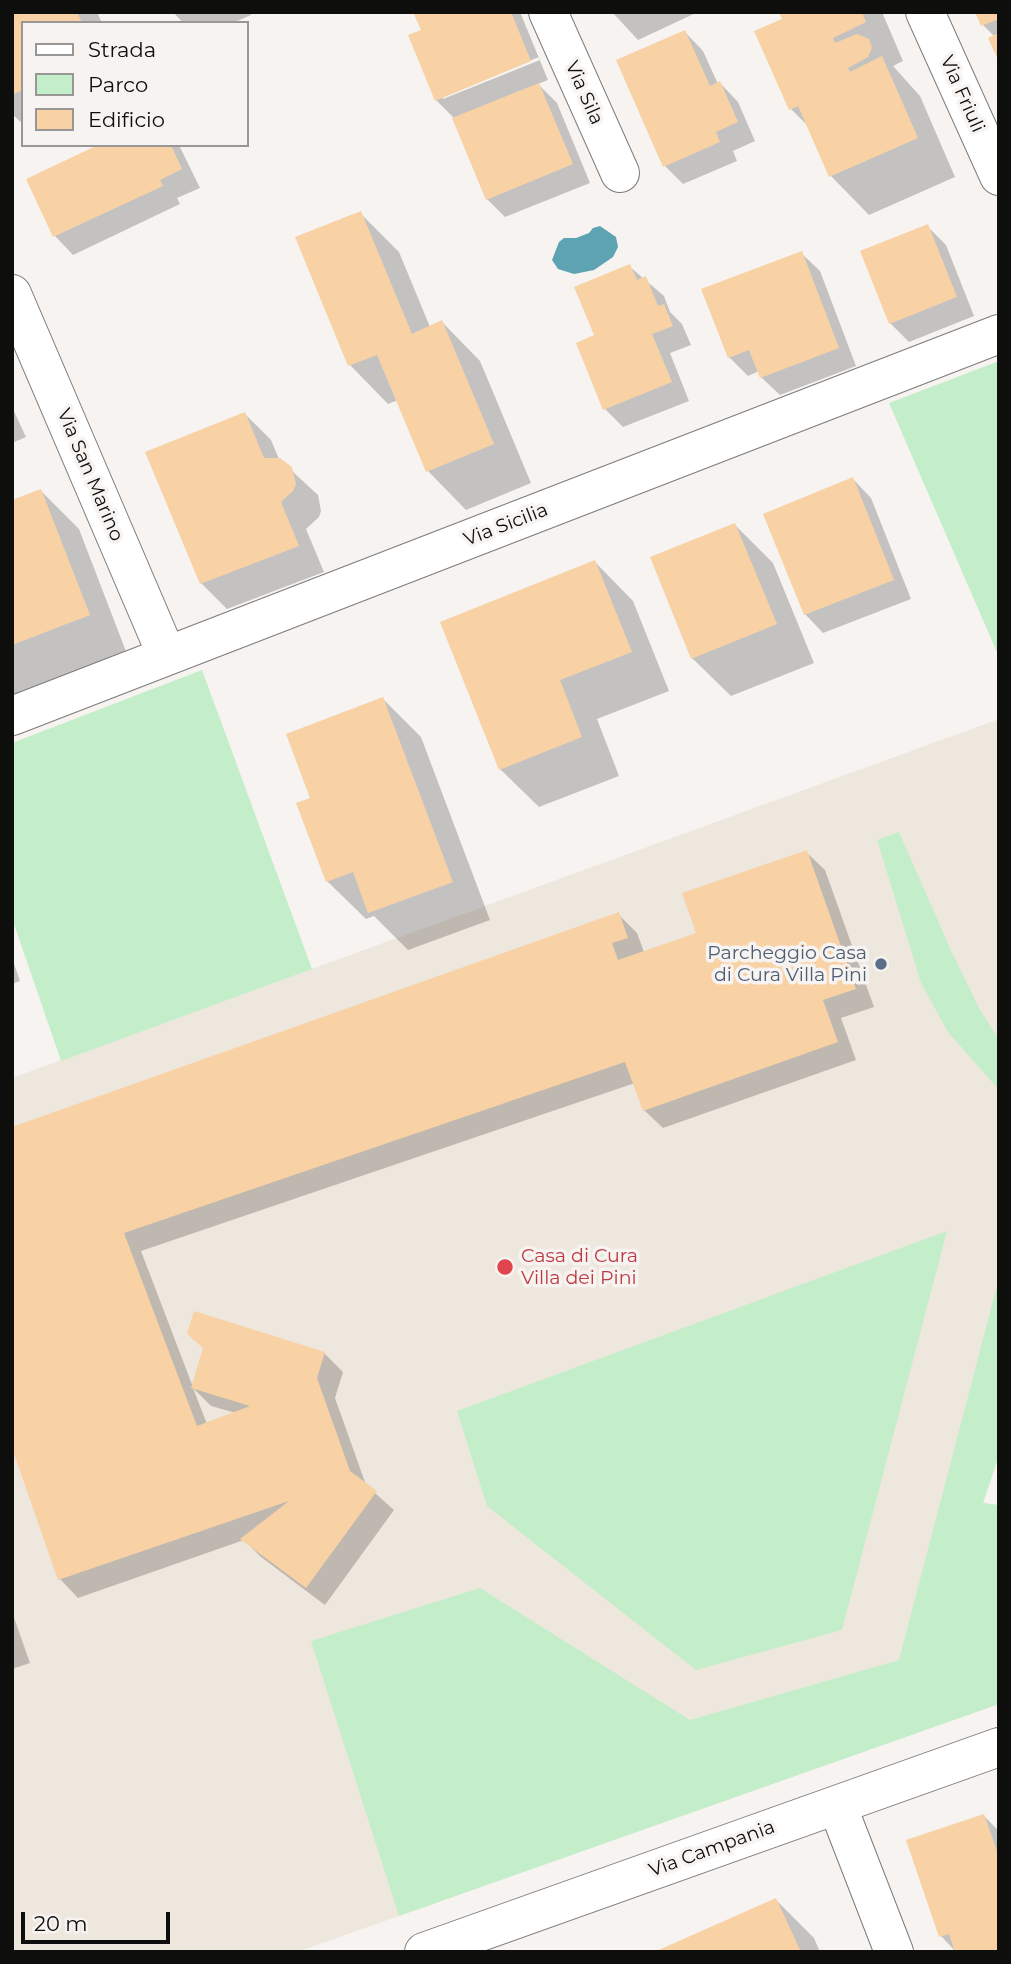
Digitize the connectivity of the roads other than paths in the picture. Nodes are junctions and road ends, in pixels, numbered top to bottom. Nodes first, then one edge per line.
1 (548, 12) edge
2 (925, 12) edge
3 (620, 173) dead end
4 (999, 176) edge
5 (12, 294) edge
6 (999, 334) edge
7 (167, 656) junction
8 (12, 716) edge
9 (999, 1747) edge
10 (836, 1805) junction
11 (425, 1952) edge
12 (894, 1952) edge

1 - 3 street, Via Sila
2 - 4 street, Via Friuli
5 - 7 street, Via San Marino
6 - 7 street, Via Sicilia
7 - 8 street, Via Sicilia
9 - 10 street, Via Campania
10 - 11 street, Via Campania
10 - 12 street

